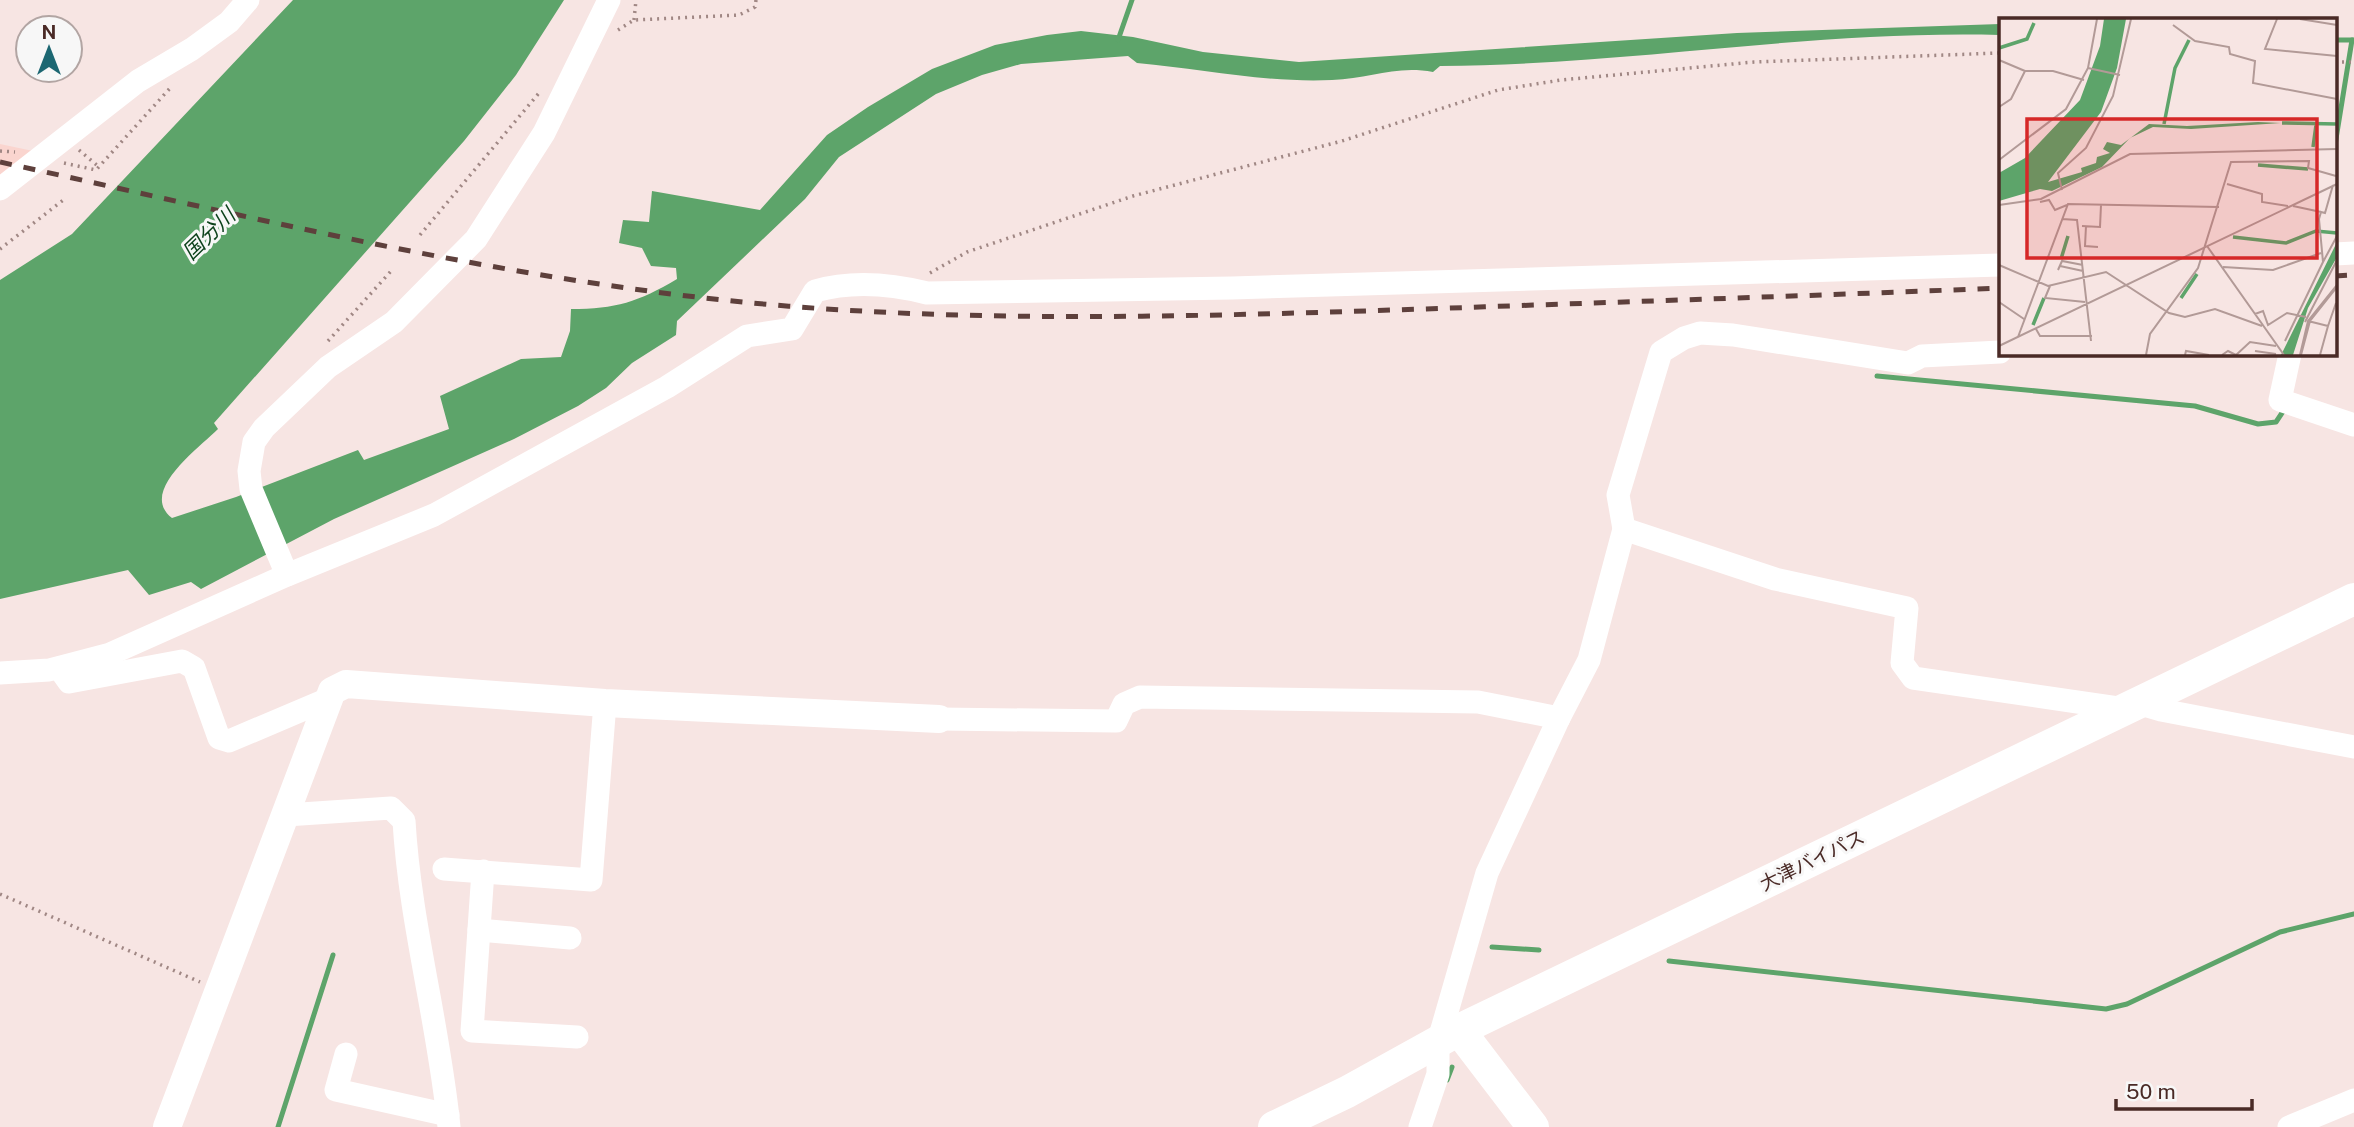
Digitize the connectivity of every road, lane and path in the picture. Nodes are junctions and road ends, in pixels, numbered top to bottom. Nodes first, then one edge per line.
1 (248, 0) edge
2 (609, 0) edge
3 (636, 0) edge
4 (756, 0) edge
5 (634, 20) junction
6 (585, 50) junction
7 (1999, 53) edge
8 (2336, 62) edge
9 (2354, 62) edge
10 (178, 80) dead end
11 (540, 93) dead end
12 (72, 144) dead end
13 (0, 190) edge
14 (66, 198) dead end
15 (420, 234) dead end
16 (0, 249) edge
17 (2354, 253) edge
18 (2336, 254) edge
19 (1999, 265) edge
20 (904, 287) junction
21 (1999, 352) edge
22 (2290, 355) edge
23 (2354, 425) edge
24 (1624, 529) junction
25 (285, 569) junction
26 (2354, 599) edge
27 (59, 668) junction
28 (0, 673) edge
29 (328, 699) junction
30 (605, 704) junction
31 (2131, 706) junction
32 (1559, 718) junction
33 (939, 719) joint
34 (2354, 747) edge
35 (286, 815) junction
36 (444, 869) dead end
37 (483, 872) junction
38 (0, 894) edge
39 (479, 930) junction
40 (570, 937) dead end
41 (219, 990) junction
42 (1448, 1036) junction
43 (577, 1037) dead end
44 (346, 1054) dead end
45 (2354, 1100) edge
46 (448, 1121) edge
47 (167, 1127) edge
48 (1274, 1127) edge
49 (1420, 1127) edge
50 (1533, 1127) edge
51 (2290, 1127) edge

1 - 13 street
2 - 6 street
3 - 5 path
4 - 5 path
5 - 6 path
6 - 25 street
7 - 20 path
8 - 9 path
10 - 12 path
11 - 15 path
14 - 16 path
17 - 18 street
19 - 20 street
20 - 25 street
21 - 24 street
22 - 23 street
24 - 31 street
24 - 32 street
25 - 27 street
26 - 31 main road, 大津バイパス
27 - 28 street
27 - 29 street
29 - 30 street
29 - 35 street
30 - 33 street
30 - 37 street
31 - 34 street
31 - 42 main road, 大津バイパス
32 - 33 street
32 - 42 street
35 - 41 street
35 - 46 street
36 - 37 street
37 - 39 street
38 - 41 path
39 - 40 street
39 - 43 street
41 - 47 street
42 - 48 main road, 大津バイパス
42 - 49 street
42 - 50 main road
44 - 46 street
45 - 51 street

